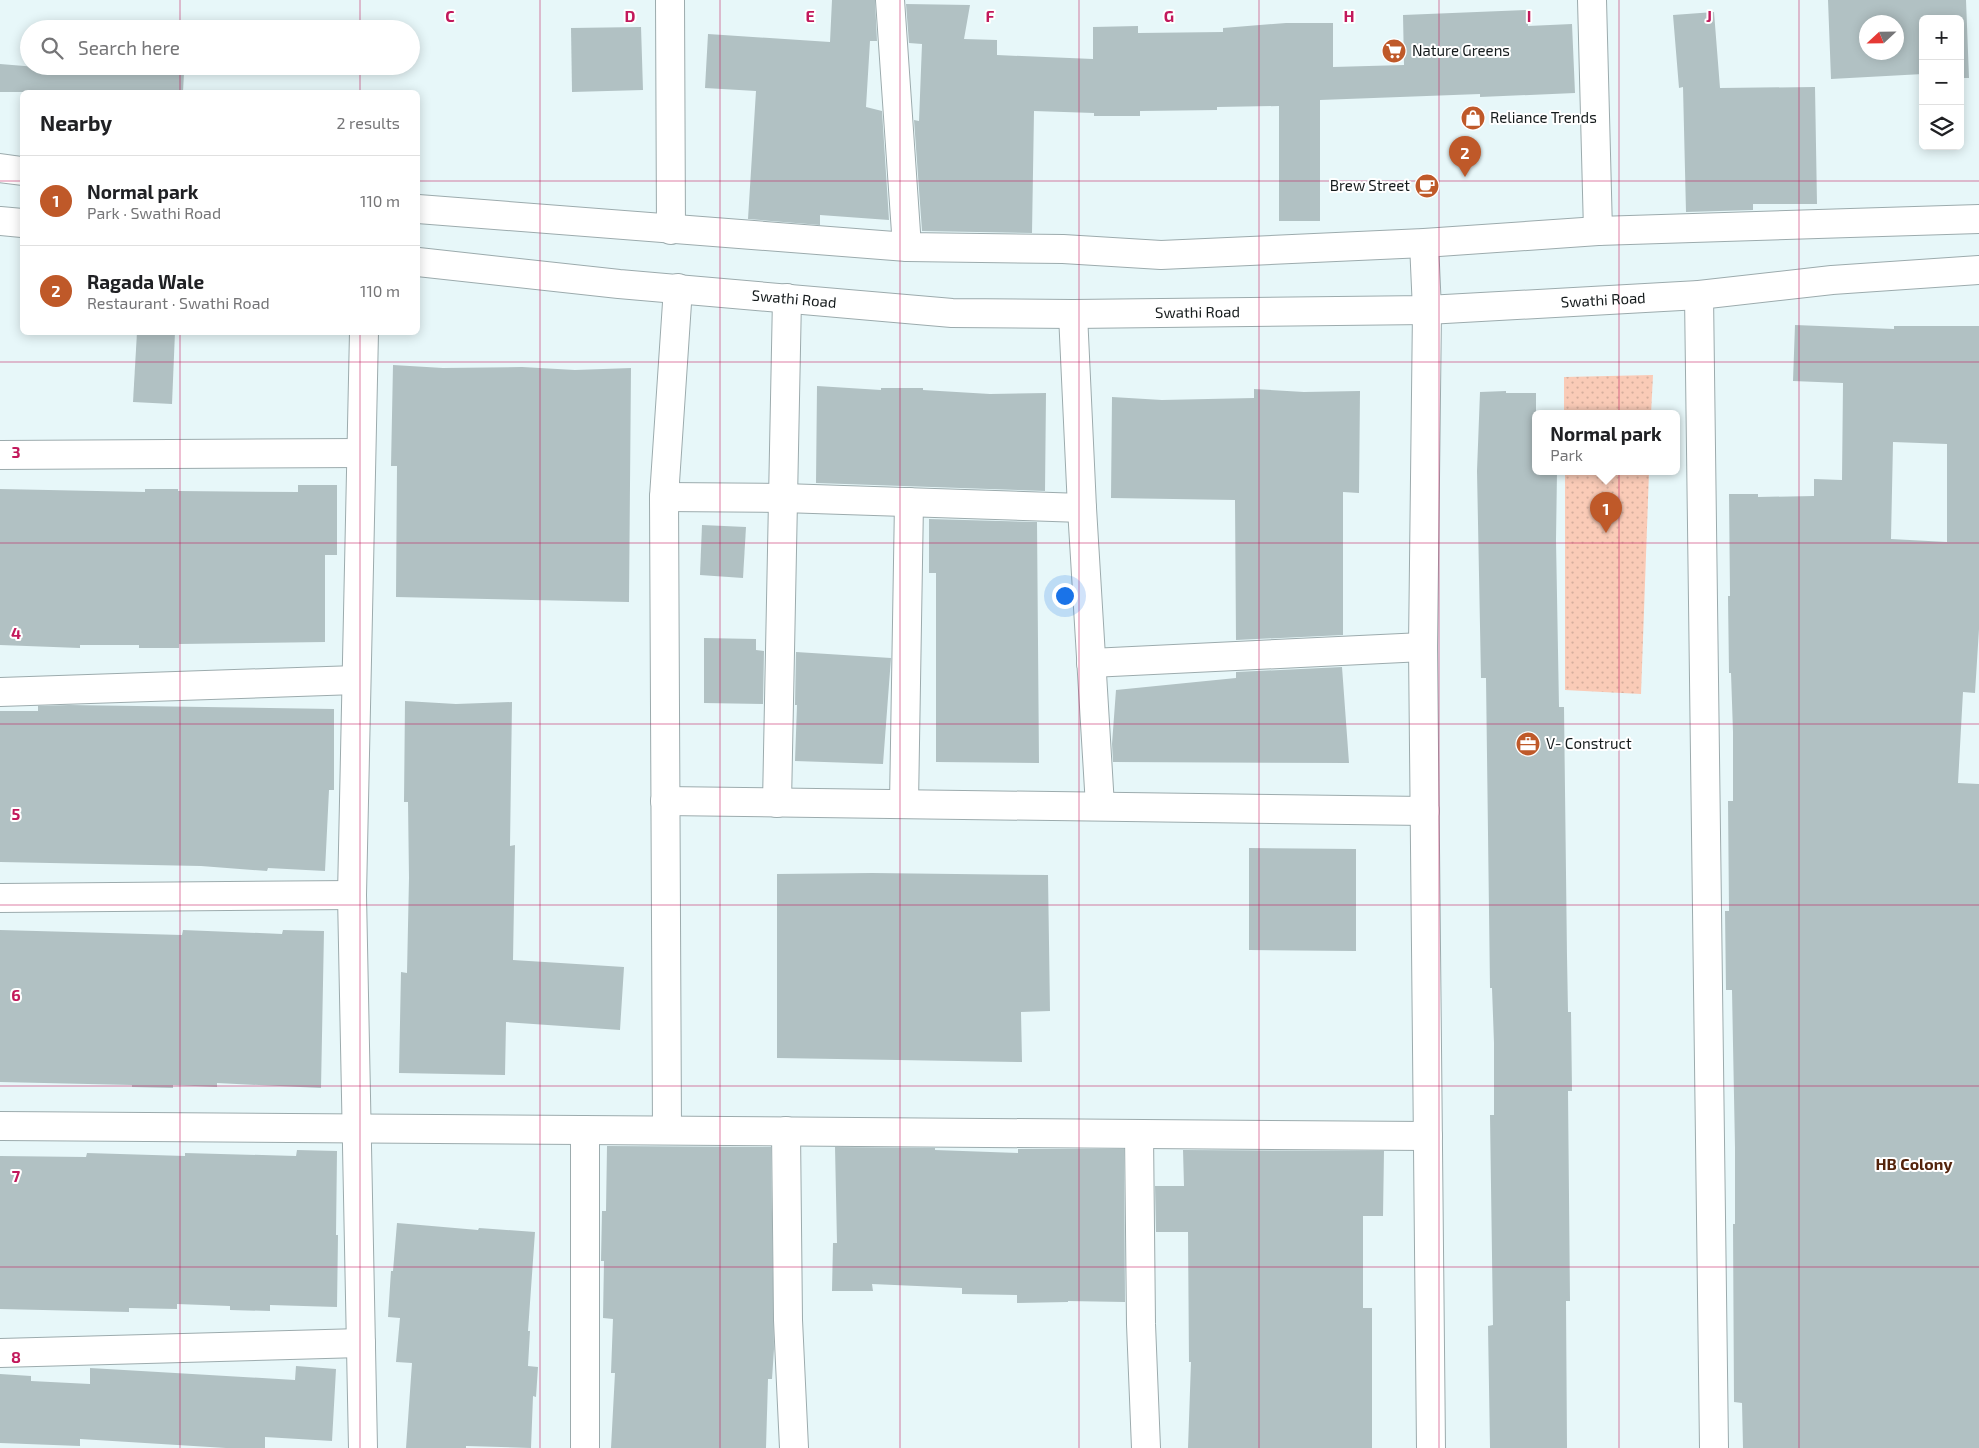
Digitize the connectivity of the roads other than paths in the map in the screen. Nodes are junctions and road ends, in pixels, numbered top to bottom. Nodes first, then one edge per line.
1 (670, 0) edge
2 (890, 0) edge
3 (1592, 0) edge
4 (0, 168) edge
5 (20, 170) edge
6 (420, 209) edge
7 (1979, 219) edge
8 (0, 221) edge
9 (20, 223) edge
10 (671, 230) junction
11 (1598, 231) junction
12 (1424, 243) junction
13 (907, 247) junction
14 (420, 262) edge
15 (1979, 270) edge
16 (678, 288) junction
17 (1699, 295) junction
18 (787, 298) junction
19 (1427, 310) junction
20 (1073, 314) junction
21 (364, 335) edge
22 (361, 453) junction
23 (0, 455) edge
24 (664, 497) junction
25 (783, 498) junction
26 (910, 502) junction
27 (1082, 508) junction
28 (1423, 647) junction
29 (1091, 663) junction
30 (356, 680) junction
31 (0, 692) edge
32 (665, 801) junction
33 (777, 803) junction
34 (904, 804) junction
35 (1100, 806) junction
36 (1425, 811) junction
37 (352, 895) junction
38 (0, 898) edge
39 (0, 1126) edge
40 (357, 1128) junction
41 (585, 1130) junction
42 (667, 1130) junction
43 (786, 1131) junction
44 (1139, 1134) junction
45 (1428, 1136) junction
46 (361, 1343) junction
47 (0, 1353) edge
48 (362, 1448) edge
49 (585, 1448) edge
50 (794, 1448) edge
51 (1146, 1448) edge
52 (1430, 1448) edge
53 (1714, 1448) edge

1 - 10 street
2 - 13 street
3 - 11 street
4 - 5 street
6 - 10 street
7 - 11 street
8 - 9 street
10 - 13 street
11 - 12 street
12 - 13 street
12 - 19 street
14 - 16 street, Swathi Road
15 - 17 street, Swathi Road
16 - 18 street, Swathi Road
16 - 24 street
17 - 19 street, Swathi Road
17 - 53 street
18 - 20 street, Swathi Road
18 - 25 street
19 - 20 street, Swathi Road
19 - 28 street
20 - 27 street
21 - 22 street
22 - 23 street
22 - 30 street
24 - 25 street
24 - 32 street
25 - 26 street
25 - 33 street
26 - 27 street
26 - 34 street
27 - 29 street
28 - 29 street
28 - 36 street
29 - 35 street
30 - 31 street
30 - 37 street
32 - 33 street
32 - 42 street
33 - 34 street
34 - 35 street
35 - 36 street
36 - 45 street
37 - 38 street
37 - 40 street
39 - 40 street
40 - 41 street
40 - 46 street
41 - 42 street
41 - 49 street
42 - 43 street
43 - 44 street
43 - 50 street
44 - 45 street
44 - 51 street
45 - 52 street
46 - 47 street
46 - 48 street

